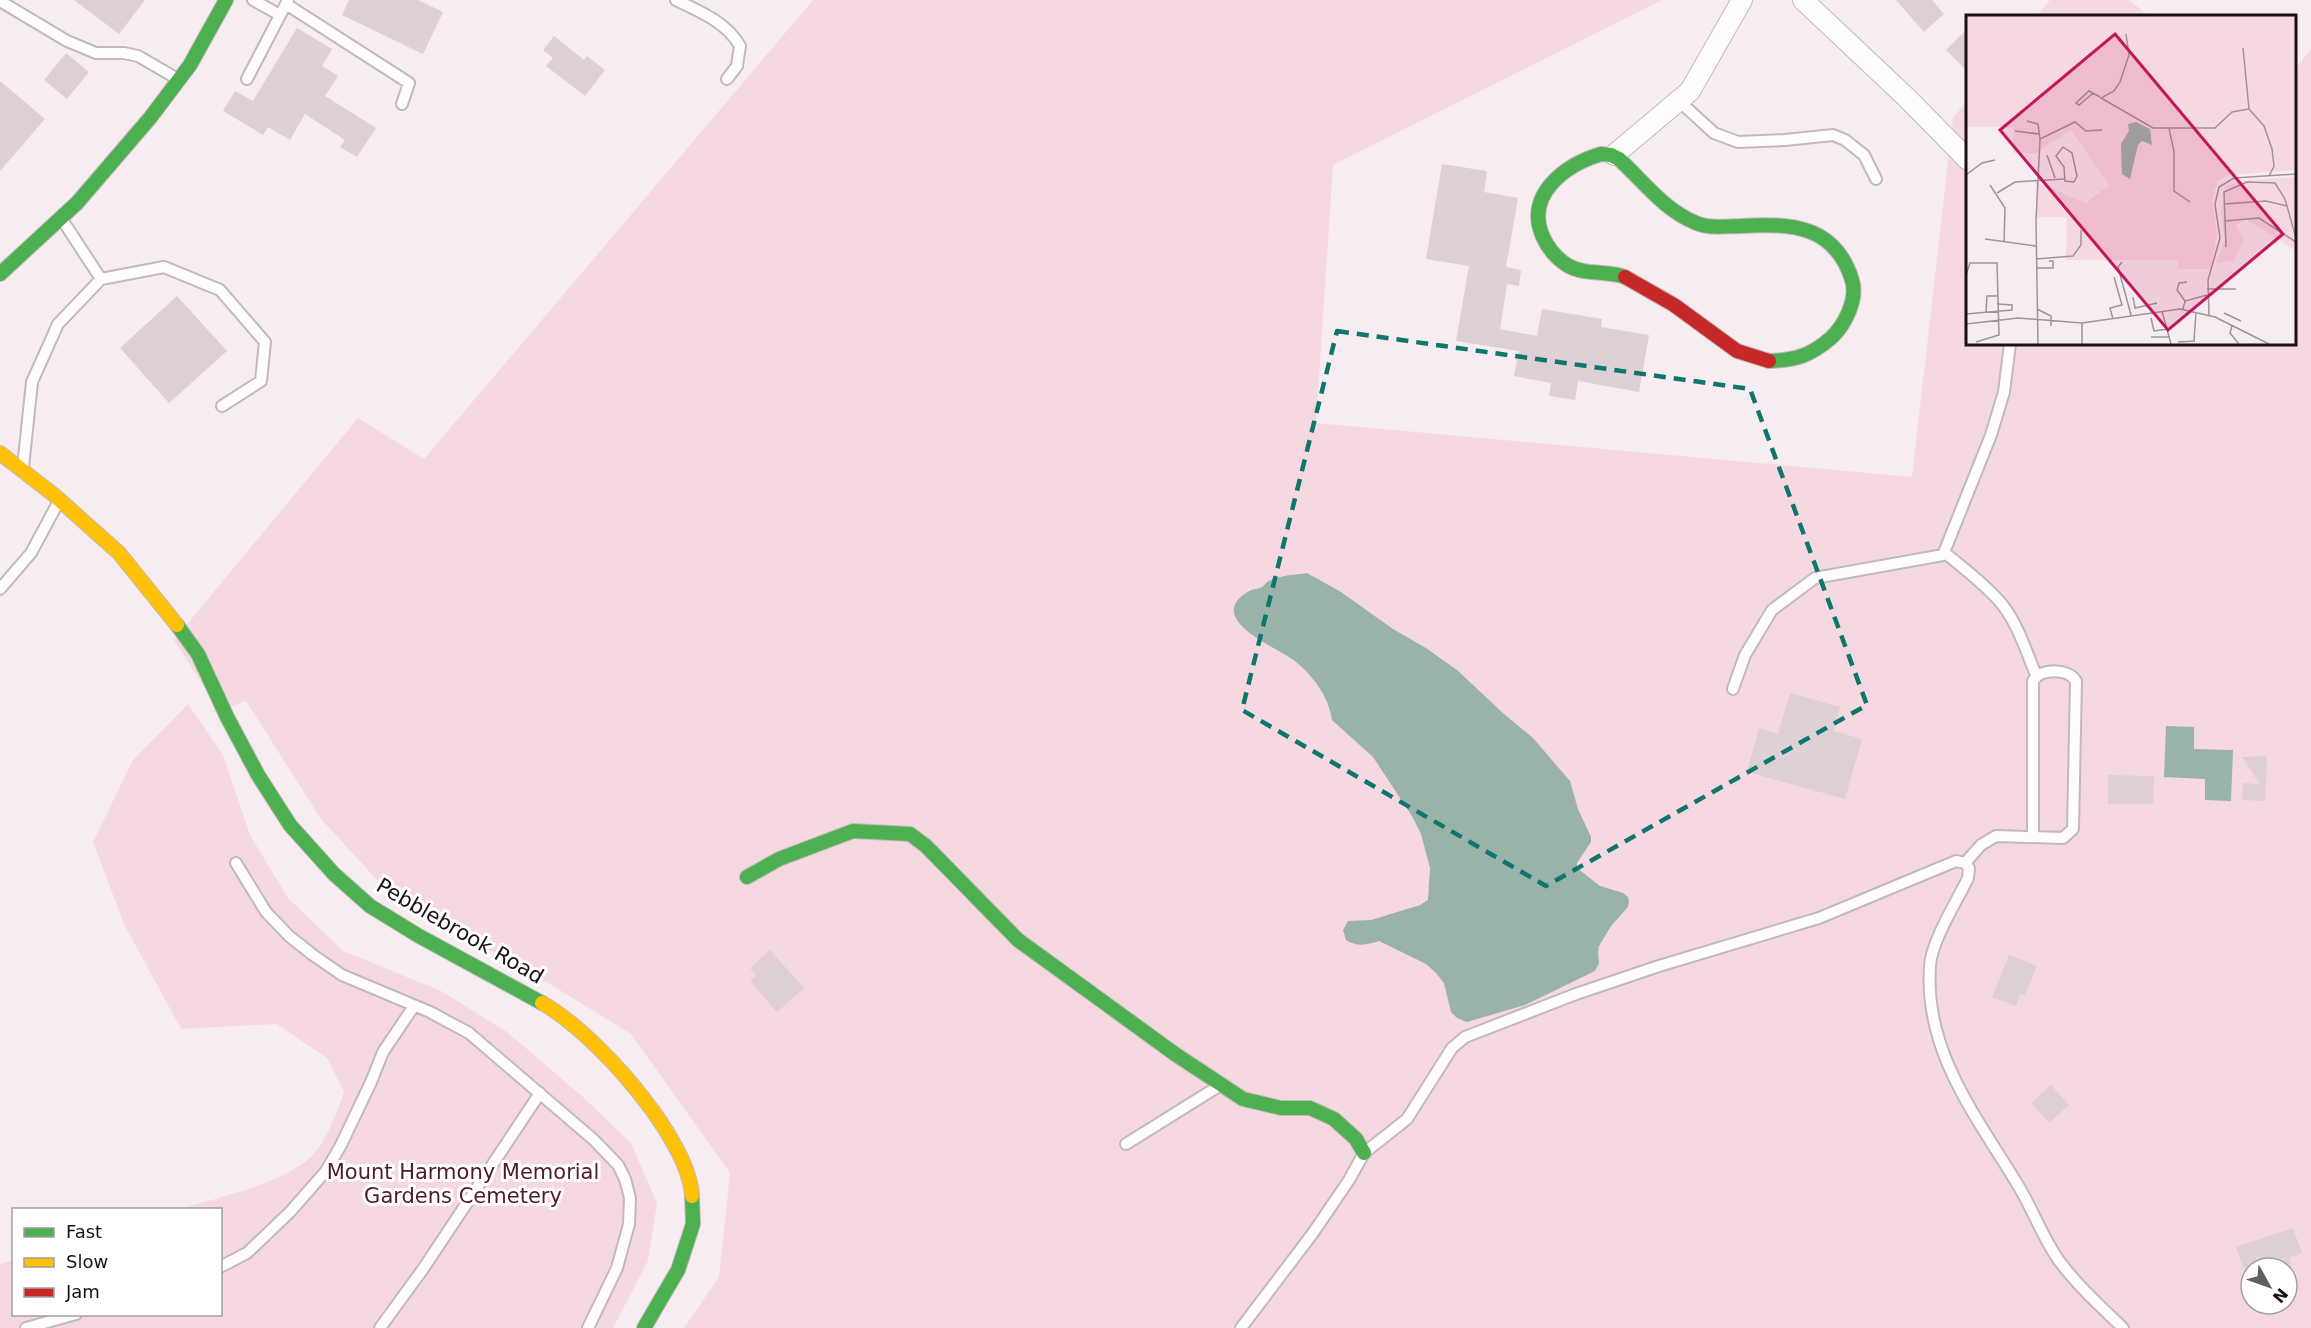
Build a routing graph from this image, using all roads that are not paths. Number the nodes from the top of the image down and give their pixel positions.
1 (226, 0) edge
2 (253, 0) edge
3 (676, 0) edge
4 (1742, 0) edge
5 (1803, 0) edge
6 (287, 2) edge
7 (8, 3) edge
8 (280, 15) junction
9 (248, 79) dead end
10 (727, 79) dead end
11 (179, 80) junction
12 (1678, 101) junction
13 (402, 104) dead end
14 (1614, 155) junction
15 (1966, 158) edge
16 (1876, 179) dead end
17 (61, 219) junction
18 (0, 274) edge
19 (101, 279) junction
20 (2010, 345) edge
21 (222, 406) dead end
22 (0, 453) edge
23 (22, 470) junction
24 (60, 500) junction
25 (1944, 552) junction
26 (0, 589) edge
27 (2036, 675) junction
28 (1733, 689) dead end
29 (2033, 837) junction
30 (236, 863) dead end
31 (1965, 863) junction
32 (747, 877) dead end
33 (414, 1006) junction
34 (1222, 1084) junction
35 (540, 1093) junction
36 (1126, 1144) dead end
37 (1364, 1153) junction
38 (222, 1266) edge
39 (69, 1316) edge
40 (26, 1328) edge
41 (380, 1328) edge
42 (588, 1328) edge
43 (644, 1328) edge
44 (1241, 1328) edge
45 (2123, 1328) edge

1 - 11 street
2 - 8 lane
3 - 10 lane
4 - 12 street
5 - 15 street
6 - 8 lane
6 - 13 lane
7 - 11 lane
8 - 9 lane
11 - 17 street
12 - 14 street
12 - 16 lane
14 - 14 street
17 - 18 street
17 - 19 lane
19 - 21 lane
19 - 23 lane
20 - 25 lane
22 - 23 street, Pebblebrook Road
23 - 24 street, Pebblebrook Road
24 - 26 lane
24 - 43 street, Pebblebrook Road
25 - 27 lane
25 - 28 lane
27 - 29 lane
27 - 29 lane
29 - 31 lane
30 - 33 lane
31 - 37 lane
31 - 45 lane
32 - 34 street
33 - 35 lane
33 - 38 lane
34 - 36 lane
34 - 37 street
35 - 41 lane
35 - 42 lane
37 - 44 lane
39 - 40 lane

